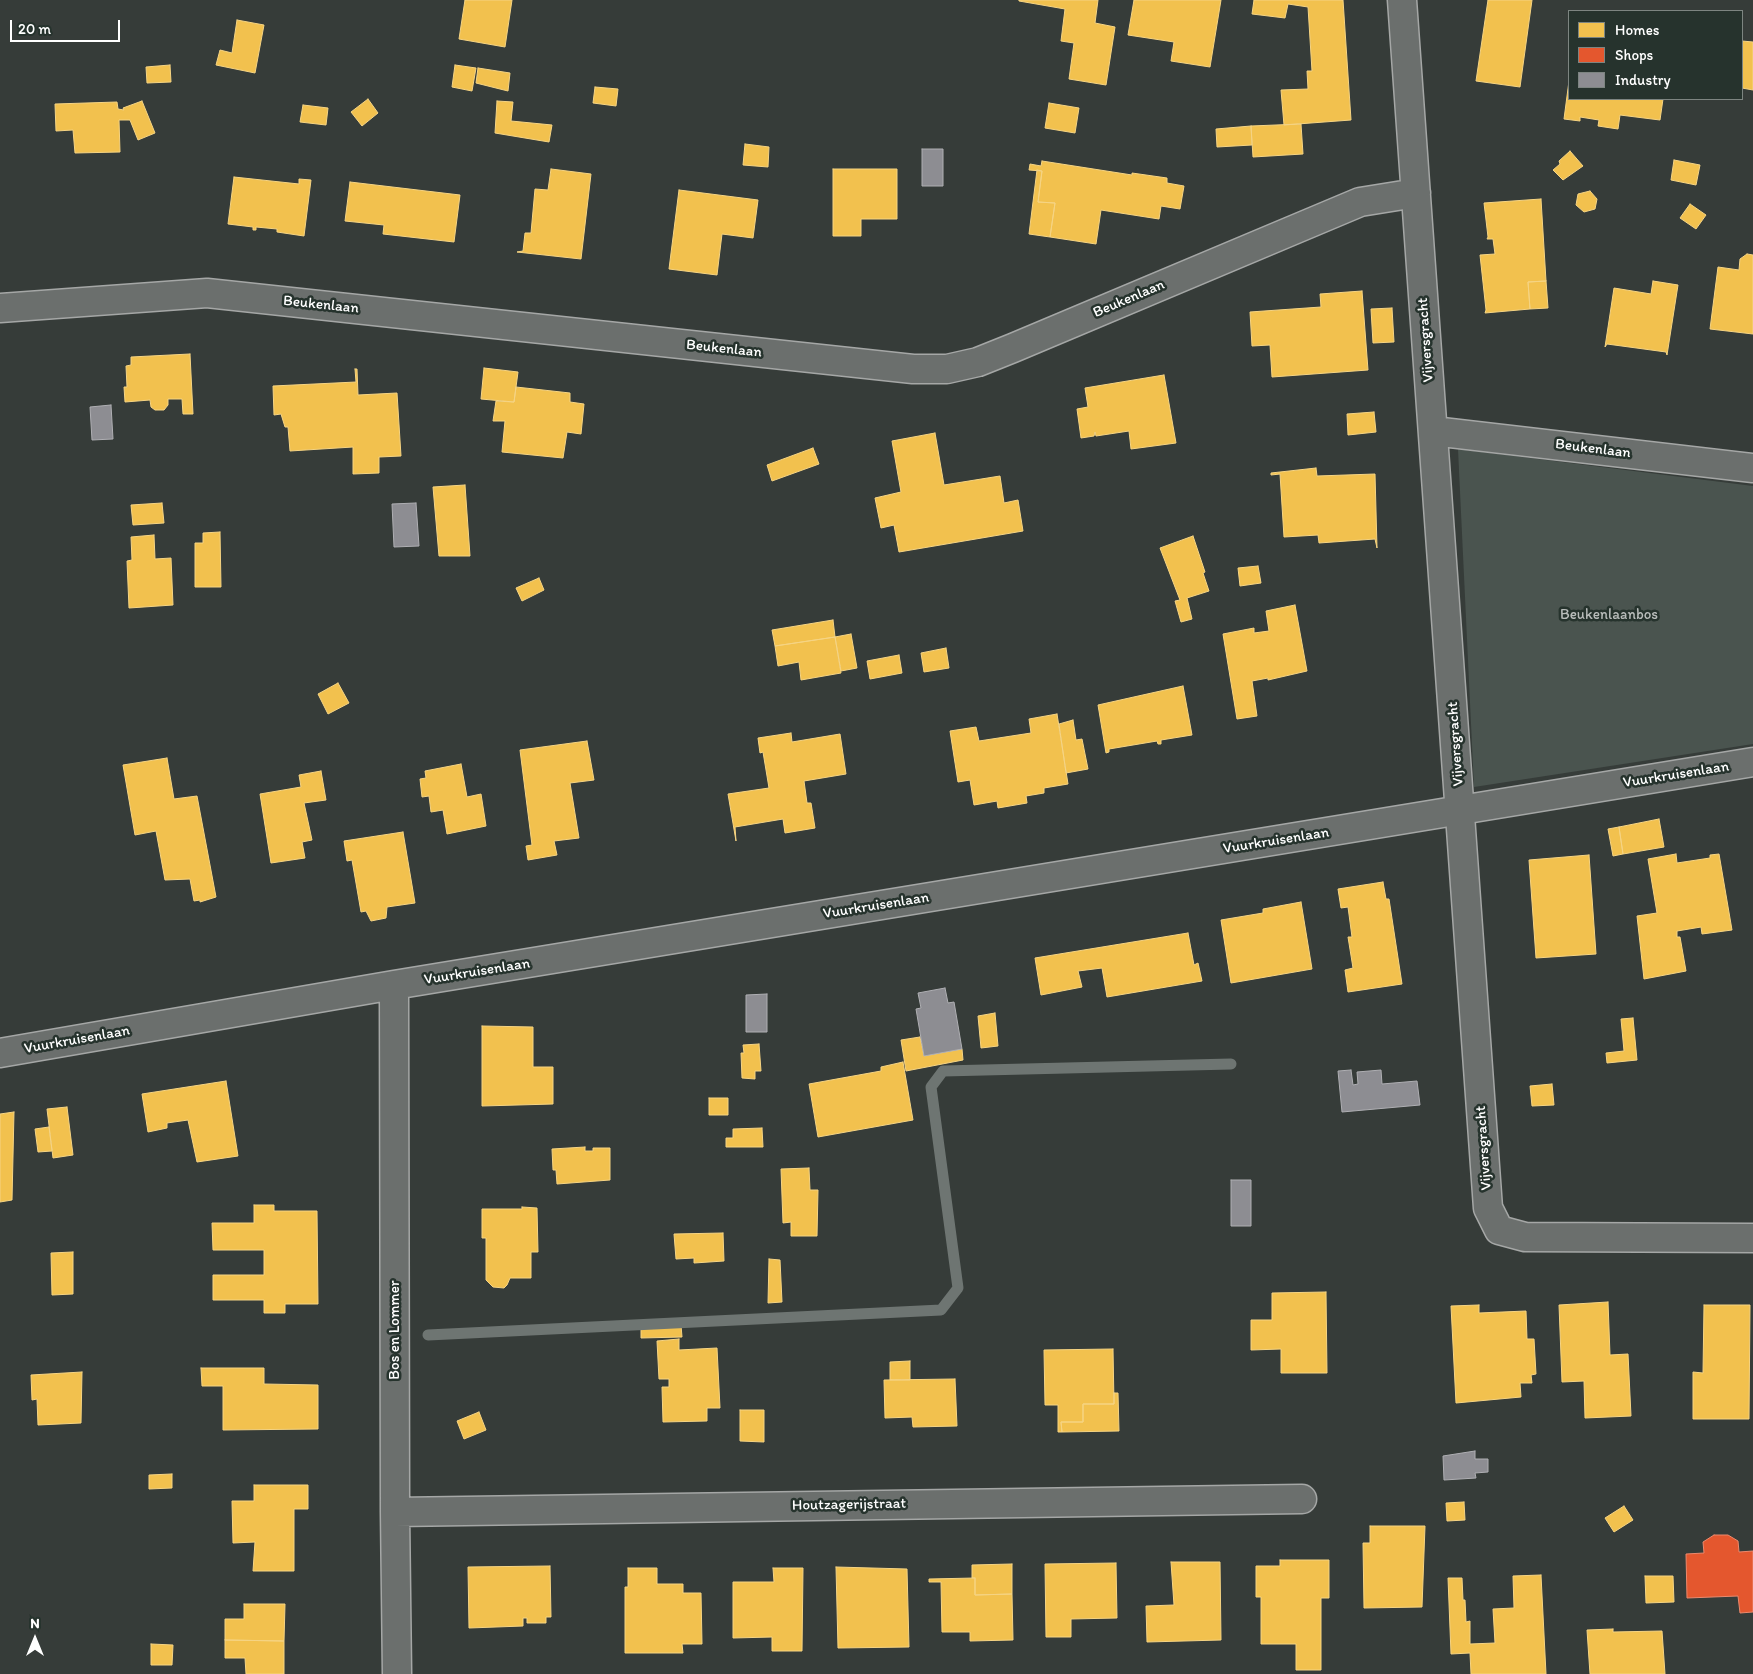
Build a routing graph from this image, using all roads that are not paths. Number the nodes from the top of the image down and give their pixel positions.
1 (1402, 0) edge
2 (1416, 193) junction
3 (0, 308) edge
4 (1433, 431) junction
5 (1753, 468) edge
6 (1753, 762) edge
7 (1460, 810) junction
8 (394, 985) junction
9 (0, 1053) edge
10 (1753, 1238) edge
11 (1302, 1499) dead end
12 (395, 1512) junction
13 (397, 1674) edge

1 - 2 street, Vijversgracht
2 - 3 street, Beukenlaan
2 - 4 street, Vijversgracht
4 - 5 street, Beukenlaan
4 - 7 street, Vijversgracht
6 - 7 street, Vuurkruisenlaan
7 - 8 street, Vuurkruisenlaan
7 - 10 street, Vijversgracht
8 - 9 street, Vuurkruisenlaan
8 - 12 street, Bos en Lommer
11 - 12 street, Houtzagerijstraat
12 - 13 street, Bos en Lommer

